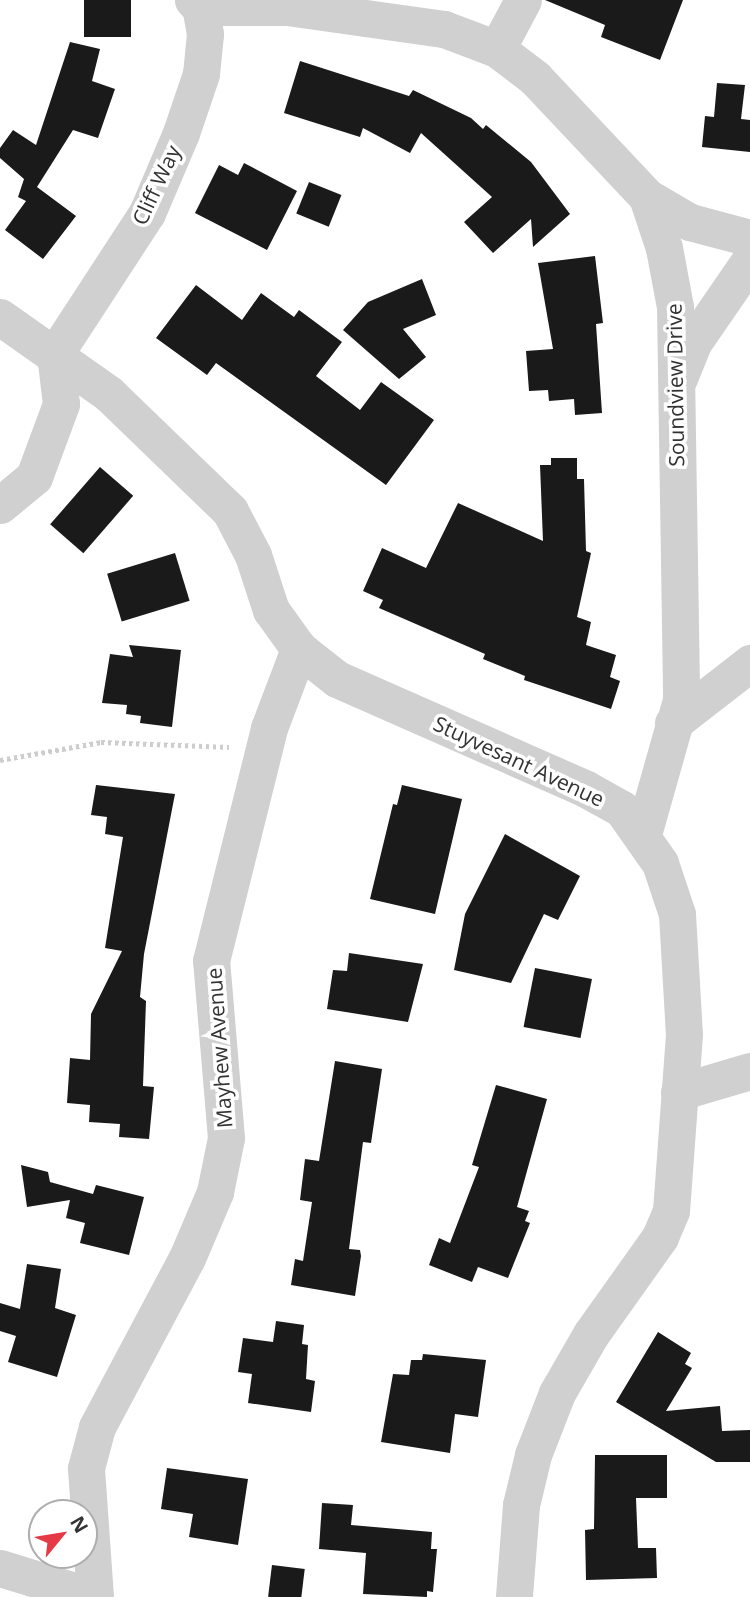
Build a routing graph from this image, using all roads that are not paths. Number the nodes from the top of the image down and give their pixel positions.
1 (523, 0) edge
2 (197, 4) edge
3 (497, 49) junction
4 (648, 197) junction
5 (750, 238) edge
6 (750, 260) edge
7 (0, 317) edge
8 (55, 354) junction
9 (675, 397) junction
10 (0, 505) edge
11 (299, 649) junction
12 (750, 663) edge
13 (673, 723) junction
14 (643, 834) junction
15 (750, 1071) edge
16 (679, 1092) junction
17 (0, 1568) edge
18 (95, 1597) edge
19 (514, 1597) edge

1 - 3 street
2 - 3 street, Soundview Drive
2 - 8 street, Cliff Way
3 - 4 street, Soundview Drive
4 - 5 street
4 - 9 street, Soundview Drive
6 - 9 street
7 - 8 street, Stuyvesant Avenue
8 - 10 street
8 - 11 street, Stuyvesant Avenue
9 - 13 street, Soundview Drive
11 - 14 street, Stuyvesant Avenue
11 - 18 street, Mayhew Avenue
12 - 13 street
13 - 14 street, Soundview Drive
14 - 16 street, Stuyvesant Avenue
15 - 16 street
16 - 19 street, Stuyvesant Avenue
17 - 18 street

